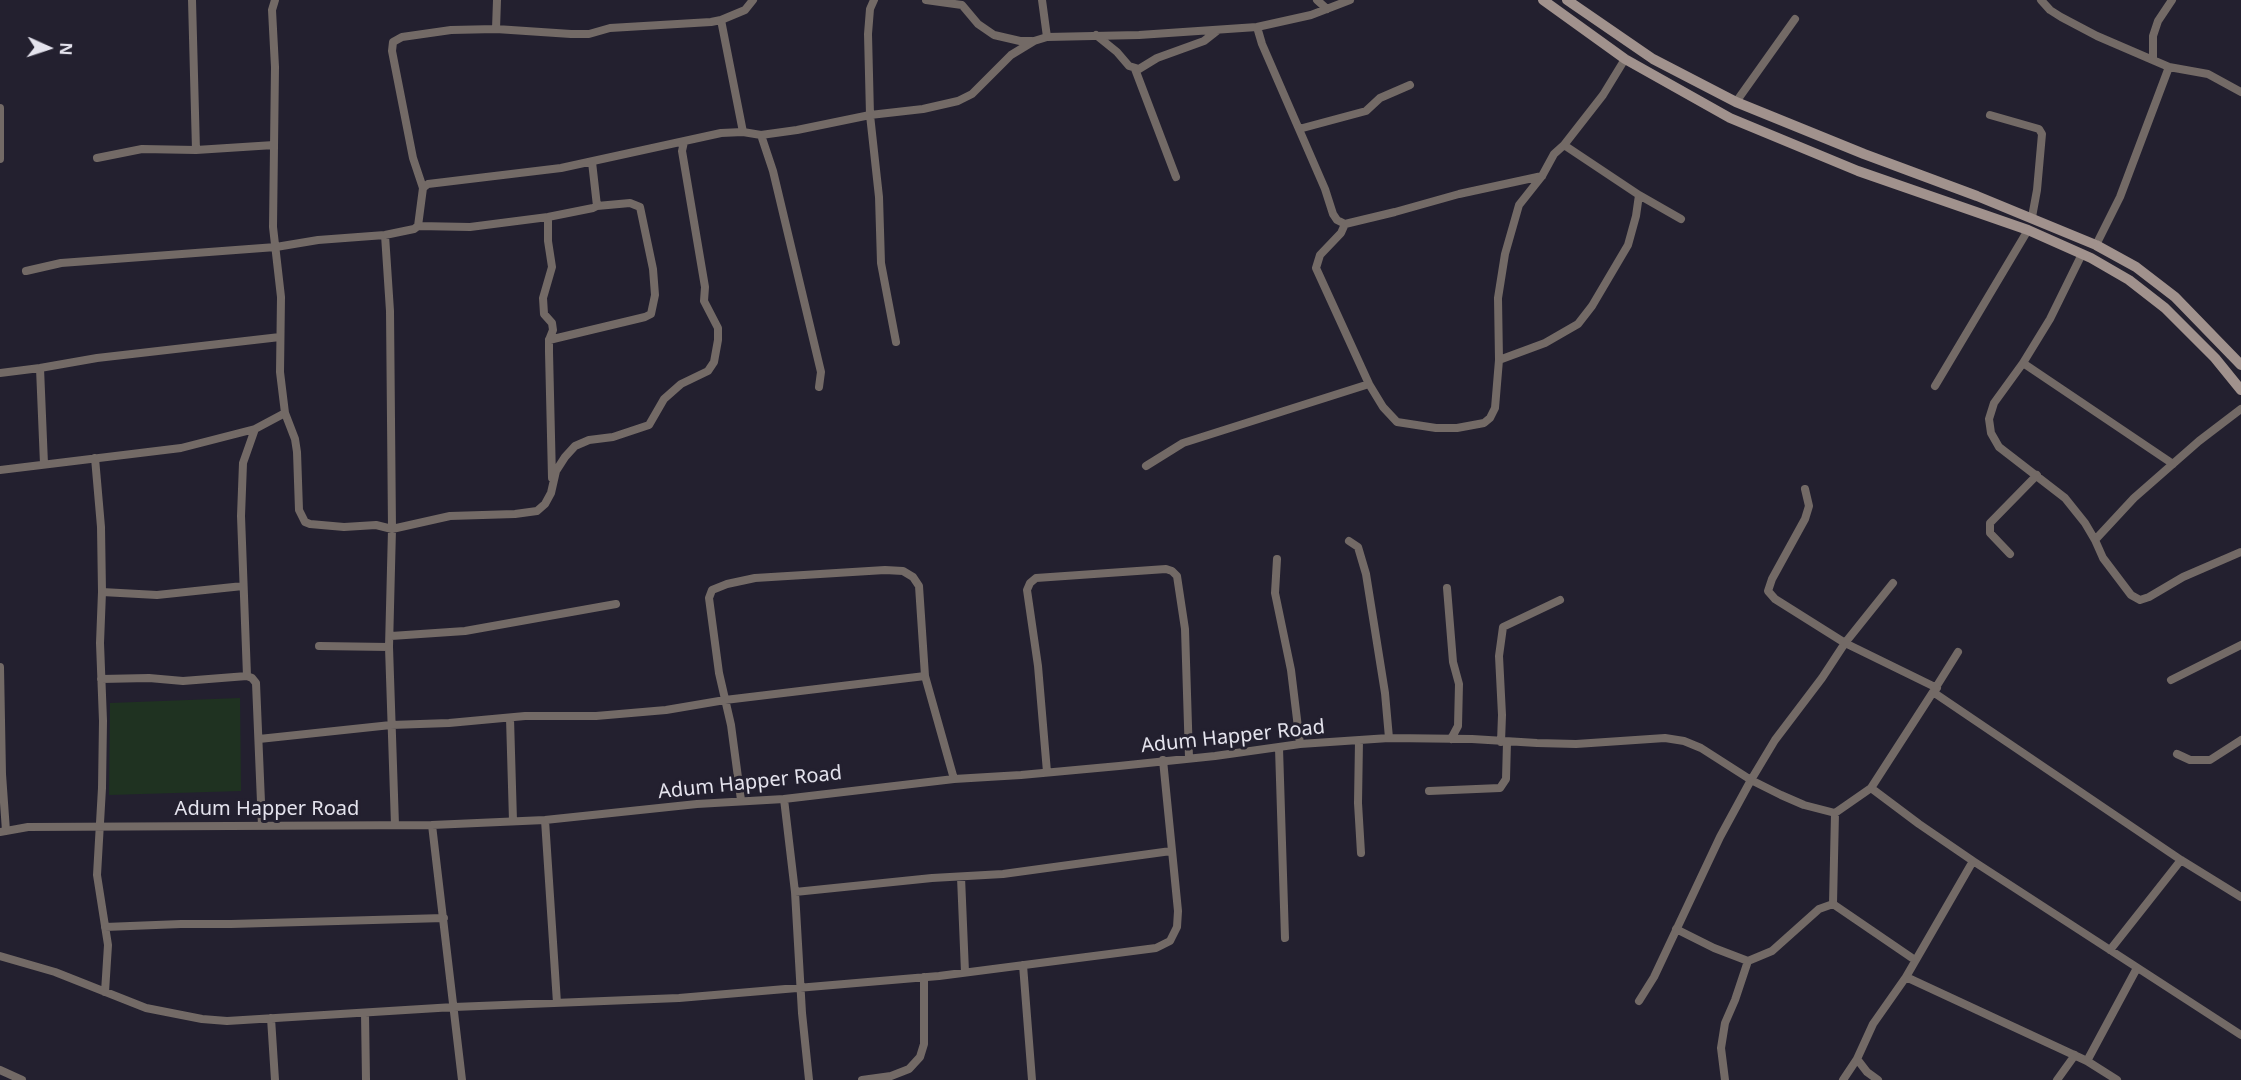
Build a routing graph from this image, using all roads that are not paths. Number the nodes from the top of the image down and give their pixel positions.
1 (192, 0) edge
2 (275, 0) edge
3 (497, 0) edge
4 (753, 0) edge
5 (874, 0) edge
6 (926, 0) edge
7 (1042, 0) edge
8 (1317, 0) edge
9 (1350, 0) edge
10 (1543, 0) edge
11 (1568, 0) edge
12 (2041, 0) edge
13 (2172, 0) edge
14 (961, 3) edge
15 (1326, 9) junction
16 (1557, 12) junction
17 (1795, 18) dead end
18 (721, 20) junction
19 (1257, 27) junction
20 (496, 29) junction
21 (1218, 30) junction
22 (1096, 35) junction
23 (1047, 37) junction
24 (1034, 41) junction
25 (1625, 59) junction
26 (2153, 60) junction
27 (2169, 67) junction
28 (1135, 69) junction
29 (1410, 85) dead end
30 (2241, 92) edge
31 (1736, 102) junction
32 (0, 108) edge
33 (870, 115) junction
34 (1990, 115) dead end
35 (1299, 129) junction
36 (743, 132) junction
37 (761, 135) junction
38 (684, 142) junction
39 (274, 145) junction
40 (1564, 146) junction
41 (196, 150) junction
42 (1864, 154) junction
43 (97, 158) dead end
44 (0, 159) edge
45 (592, 162) junction
46 (1858, 171) junction
47 (1542, 176) junction
48 (1176, 177) dead end
49 (423, 188) junction
50 (1639, 195) junction
51 (597, 206) junction
52 (548, 217) junction
53 (2032, 218) junction
54 (1681, 219) dead end
55 (1345, 224) junction
56 (418, 226) junction
57 (2028, 230) junction
58 (385, 235) junction
59 (2096, 245) junction
60 (276, 247) junction
61 (2082, 254) junction
62 (26, 271) dead end
63 (280, 337) junction
64 (549, 340) junction
65 (896, 342) dead end
66 (1499, 360) junction
67 (2023, 363) junction
68 (2241, 365) edge
69 (40, 368) junction
70 (0, 373) edge
71 (1369, 384) junction
72 (1935, 386) dead end
73 (819, 387) dead end
74 (2241, 390) edge
75 (2241, 409) edge
76 (285, 413) junction
77 (255, 429) junction
78 (95, 458) junction
79 (44, 464) junction
80 (2173, 464) junction
81 (1146, 466) dead end
82 (0, 470) edge
83 (2037, 475) junction
84 (552, 481) junction
85 (1805, 489) dead end
86 (392, 528) junction
87 (2095, 540) junction
88 (1349, 541) dead end
89 (2241, 552) edge
90 (2010, 554) dead end
91 (1277, 559) dead end
92 (1893, 583) dead end
93 (243, 586) junction
94 (1447, 588) dead end
95 (102, 592) junction
96 (1560, 600) dead end
97 (616, 604) dead end
98 (390, 636) junction
99 (1845, 643) junction
100 (319, 645) dead end
101 (2241, 645) edge
102 (390, 647) junction
103 (1958, 652) dead end
104 (0, 667) edge
105 (247, 676) junction
106 (925, 676) junction
107 (101, 679) junction
108 (2171, 680) dead end
109 (1935, 690) junction
110 (725, 700) junction
111 (510, 718) junction
112 (391, 725) junction
113 (0, 730) edge
114 (1389, 738) junction
115 (259, 739) junction
116 (1451, 739) junction
117 (2241, 740) edge
118 (1359, 741) junction
119 (1504, 742) junction
120 (1300, 744) junction
121 (1279, 748) junction
122 (2177, 754) dead end
123 (1189, 758) junction
124 (1163, 760) junction
125 (1047, 772) junction
126 (954, 778) junction
127 (1751, 780) junction
128 (1871, 788) junction
129 (1429, 791) dead end
130 (784, 799) junction
131 (741, 800) junction
132 (1835, 813) junction
133 (545, 820) junction
134 (513, 821) junction
135 (395, 825) junction
136 (432, 825) junction
137 (100, 826) junction
138 (262, 826) junction
139 (3, 831) edge
140 (1171, 850) junction
141 (1360, 853) dead end
142 (2181, 860) junction
143 (1973, 861) junction
144 (961, 877) junction
145 (795, 892) junction
146 (2241, 897) edge
147 (1833, 904) junction
148 (444, 918) junction
149 (105, 927) junction
150 (1676, 928) junction
151 (1285, 938) dead end
152 (2110, 950) junction
153 (0, 956) edge
154 (1915, 960) junction
155 (1748, 961) junction
156 (1023, 965) junction
157 (2137, 968) junction
158 (965, 972) junction
159 (924, 977) junction
160 (1906, 977) junction
161 (801, 988) junction
162 (105, 992) junction
163 (1639, 1001) dead end
164 (557, 1003) junction
165 (453, 1007) junction
166 (365, 1013) junction
167 (271, 1018) junction
168 (2241, 1035) edge
169 (2075, 1055) junction
170 (1857, 1059) junction
171 (2087, 1061) junction
172 (0, 1070) edge
173 (22, 1080) edge
174 (275, 1080) edge
175 (366, 1080) edge
176 (462, 1080) edge
177 (809, 1080) edge
178 (862, 1080) edge
179 (1032, 1080) edge
180 (1725, 1080) edge
181 (1843, 1080) edge
182 (1878, 1080) edge
183 (2057, 1080) edge
184 (2117, 1080) edge

1 - 41 street
2 - 39 street
3 - 20 street
4 - 18 street
5 - 33 street
6 - 14 street
7 - 23 street
8 - 15 street
9 - 15 street
10 - 16 street
11 - 16 street
11 - 31 street
12 - 26 street
13 - 26 street
14 - 24 street
15 - 19 street
16 - 25 street
17 - 31 street
18 - 20 street
18 - 36 street
19 - 21 street
19 - 35 street
20 - 49 street
21 - 22 street
21 - 28 street
22 - 23 street
22 - 28 street
23 - 24 street
24 - 33 street
25 - 40 street
25 - 46 street
26 - 27 street
27 - 30 street
27 - 59 street
28 - 48 street
29 - 35 street
31 - 42 street
32 - 44 street
33 - 37 street
33 - 65 street
34 - 53 street
35 - 55 street
36 - 37 street
36 - 38 street
37 - 73 street
38 - 45 street
38 - 84 street
39 - 41 street
39 - 60 street
40 - 47 street
40 - 50 street
41 - 43 street
42 - 46 street
42 - 53 street
45 - 49 street
45 - 51 street
46 - 57 street
47 - 55 street
47 - 66 street
49 - 56 street
50 - 54 street
50 - 66 street
51 - 52 street
51 - 64 street
52 - 56 street
52 - 64 street
53 - 59 street
55 - 71 street
56 - 58 street
57 - 61 street
57 - 72 street
58 - 60 street
58 - 86 street
59 - 68 street
60 - 62 street
60 - 63 street
61 - 67 street
61 - 74 street
63 - 69 street
63 - 76 street
64 - 84 street
66 - 71 street
67 - 80 street
67 - 83 street
69 - 70 street
69 - 79 street
71 - 81 street
75 - 80 street
76 - 77 street
76 - 86 street
77 - 78 street
77 - 93 street
78 - 79 street
78 - 95 street
79 - 82 street
80 - 87 street
83 - 87 street
83 - 90 street
84 - 86 street
85 - 99 street
86 - 98 street
87 - 89 street
88 - 114 street
91 - 120 street
92 - 99 street
93 - 95 street
93 - 105 street
94 - 116 street
95 - 107 street
96 - 119 street
97 - 98 street
98 - 102 street
99 - 109 street
99 - 127 street
100 - 102 street
101 - 108 street
102 - 112 street
103 - 109 street
104 - 113 street
105 - 107 street
105 - 115 street
106 - 110 street
106 - 110 street
106 - 126 street
107 - 137 street
109 - 128 street
109 - 142 street
110 - 111 street
110 - 131 street
111 - 112 street
111 - 134 street
112 - 115 street
112 - 135 street
113 - 139 street
114 - 116 street, Adum Happer Road
114 - 118 street, Adum Happer Road
115 - 138 street
116 - 119 street, Adum Happer Road
117 - 122 street
118 - 120 street, Adum Happer Road
118 - 141 street
119 - 127 street, Adum Happer Road
119 - 129 street
120 - 121 street, Adum Happer Road
121 - 123 street, Adum Happer Road
121 - 151 street
123 - 124 street, Adum Happer Road
123 - 125 street
124 - 125 street, Adum Happer Road
124 - 140 street
125 - 126 street, Adum Happer Road
126 - 130 street, Adum Happer Road
127 - 132 street, Adum Happer Road
127 - 150 street
128 - 132 street
128 - 143 street
130 - 131 street, Adum Happer Road
130 - 145 street
131 - 133 street, Adum Happer Road
132 - 147 street
133 - 134 street, Adum Happer Road
133 - 164 street
134 - 136 street, Adum Happer Road
135 - 136 street, Adum Happer Road
135 - 138 street, Adum Happer Road
136 - 148 street
137 - 138 street, Adum Happer Road
137 - 139 street, Adum Happer Road
137 - 149 street
140 - 144 street
140 - 156 street
142 - 146 street
142 - 152 street
143 - 152 street
143 - 154 street
144 - 145 street
144 - 158 street
145 - 161 street
147 - 154 street
147 - 155 street
148 - 149 street
148 - 165 street
149 - 162 street
150 - 155 street
150 - 163 street
152 - 157 street
153 - 162 street
154 - 160 street
155 - 180 street
156 - 158 street
156 - 179 street
157 - 168 street
157 - 171 street
158 - 159 street
159 - 161 street
159 - 178 street
160 - 169 street
160 - 170 street
161 - 164 street
161 - 177 street
162 - 167 street
164 - 165 street
165 - 166 street
165 - 176 street
166 - 167 street
166 - 175 street
167 - 174 street
169 - 171 street
169 - 183 street
170 - 181 street
170 - 182 street
171 - 184 street
172 - 173 street

